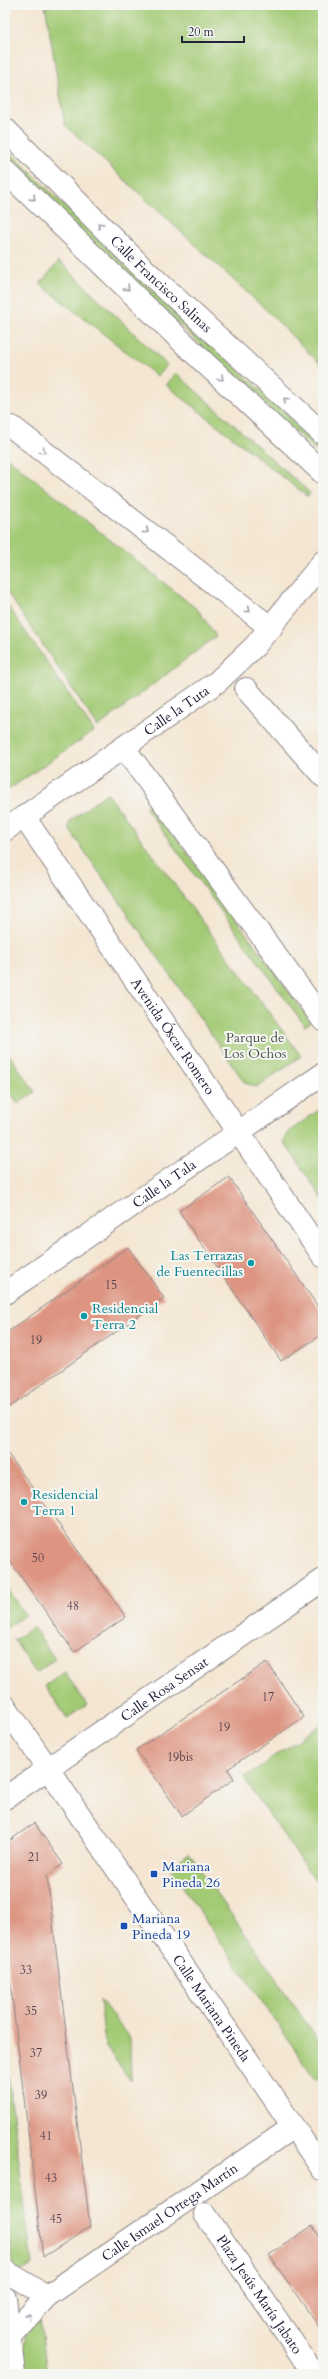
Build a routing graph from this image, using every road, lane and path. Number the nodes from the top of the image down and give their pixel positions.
1 (5, 129) edge
2 (5, 171) edge
3 (12, 427) dead end
4 (323, 434) edge
5 (323, 473) edge
6 (323, 562) edge
7 (271, 628) junction
8 (246, 689) dead end
9 (124, 748) junction
10 (323, 776) edge
11 (24, 817) junction
12 (5, 830) edge
13 (323, 1020) edge
14 (323, 1074) edge
15 (239, 1132) junction
16 (323, 1256) edge
17 (5, 1293) edge
18 (323, 1580) edge
19 (5, 1706) edge
20 (46, 1769) junction
21 (5, 1798) edge
22 (293, 2127) junction
23 (323, 2170) edge
24 (205, 2214) dead end
25 (5, 2271) edge
26 (47, 2296) junction
27 (5, 2298) edge
28 (10, 2336) junction
29 (14, 2374) edge
30 (314, 2374) edge

4 -> 1 street, Calle Francisco Salinas
2 -> 5 street, Calle Francisco Salinas
3 -> 7 street
6 - 7 street, Calle la Tuta
7 - 9 street, Calle la Tuta
8 - 10 street
9 - 11 street, Calle la Tuta
9 - 13 street
11 - 12 street, Calle la Tuta
11 - 15 street, Avenida Óscar Romero
14 - 15 street, Calle la Tala
15 - 16 street, Avenida Óscar Romero
15 - 17 street, Calle la Tala
18 - 20 street, Calle Rosa Sensat
19 - 20 street, Calle Mariana Pineda
20 - 21 street, Calle Rosa Sensat
20 - 22 street, Calle Mariana Pineda
22 - 23 street, Calle Mariana Pineda
22 - 26 street, Calle Ismael Ortega Martín
24 - 30 street, Plaza Jesús María Jabato
25 - 26 street
28 -> 26 street, Calle Ismael Ortega Martín
27 - 28 street
28 - 29 street

